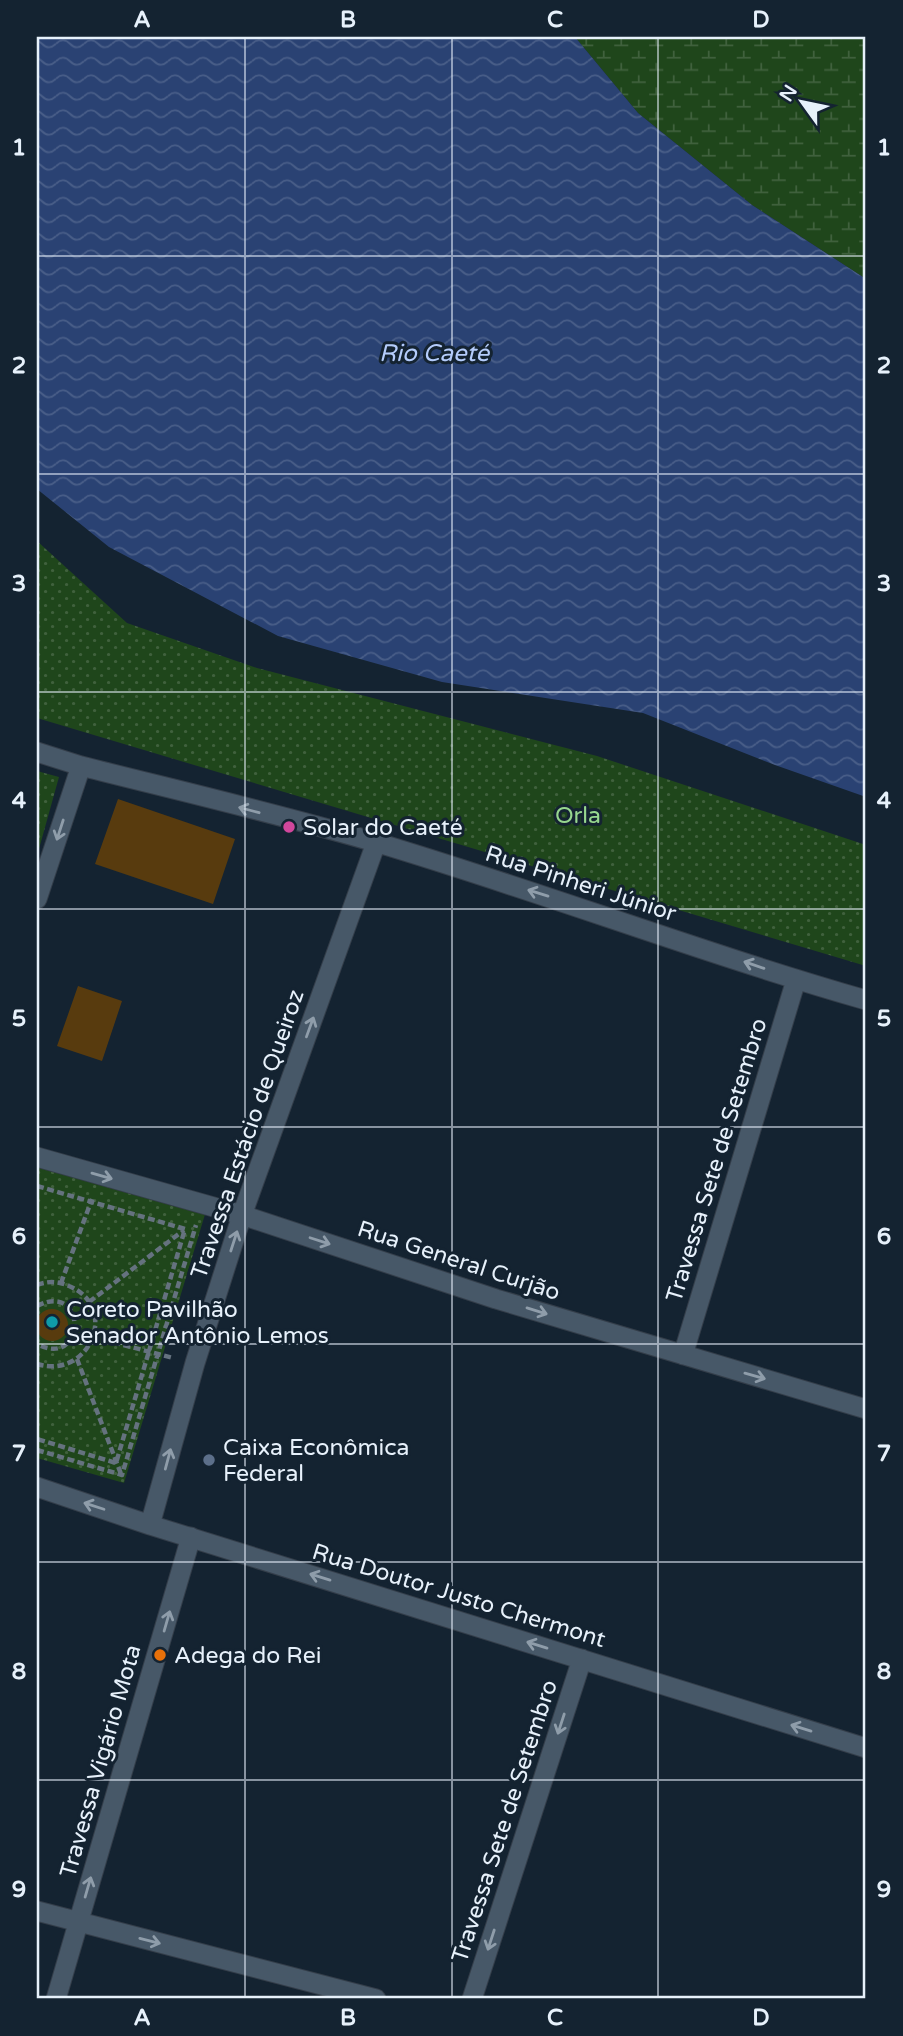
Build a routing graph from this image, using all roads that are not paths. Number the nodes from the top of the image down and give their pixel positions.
1 (37, 752) edge
2 (81, 766) junction
3 (376, 842) junction
4 (37, 899) edge
5 (796, 980) junction
6 (866, 1000) edge
7 (37, 1157) edge
8 (242, 1215) junction
9 (683, 1355) junction
10 (866, 1409) edge
11 (37, 1487) edge
12 (150, 1525) junction
13 (191, 1537) junction
14 (582, 1659) junction
15 (866, 1748) edge
16 (37, 1911) edge
17 (78, 1923) junction
18 (56, 1999) edge
19 (376, 1999) edge
20 (472, 1999) edge

1 - 2 street, Rua Pinheri Júnior
3 -> 2 street, Rua Pinheri Júnior
2 -> 4 street
5 -> 3 street, Rua Pinheri Júnior
8 -> 3 street, Travessa Estácio de Queiroz
5 - 6 street, Rua Pinheri Júnior
5 - 9 street, Travessa Sete de Setembro
7 -> 8 street, Rua General Curjão
8 -> 9 street, Rua General Curjão
12 -> 8 street, Travessa Estácio de Queiroz
9 -> 10 street, Rua General Curjão
12 -> 11 street, Rua Doutor Justo Chermont
12 - 13 street, Rua Doutor Justo Chermont
14 -> 13 street, Rua Doutor Justo Chermont
17 -> 13 street, Travessa Vigário Mota
15 -> 14 street, Rua Doutor Justo Chermont
14 -> 20 street, Travessa Sete de Setembro
16 - 17 street
17 - 18 street, Travessa Vigário Mota
17 -> 19 street

